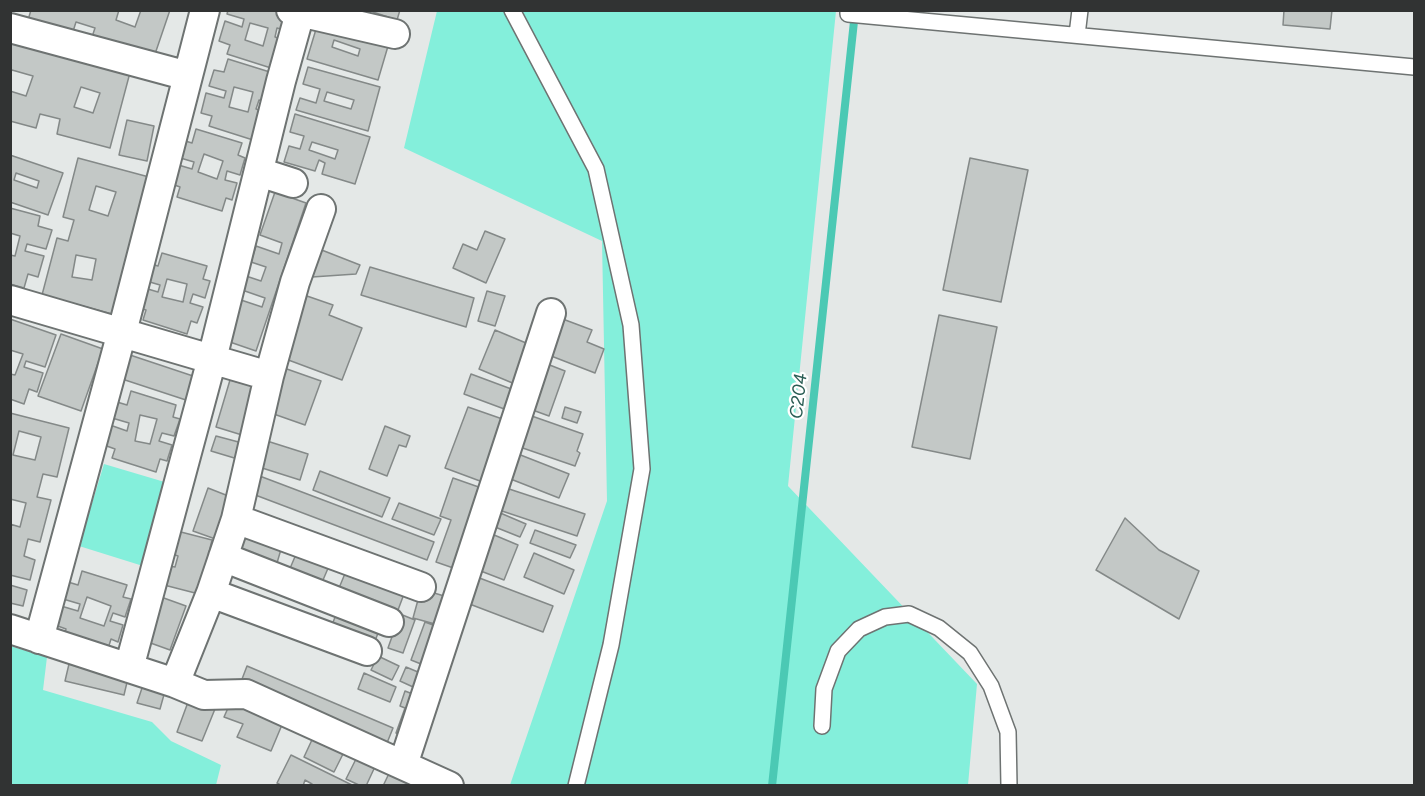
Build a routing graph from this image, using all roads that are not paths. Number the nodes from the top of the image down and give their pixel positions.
1 (205, 10) edge
2 (512, 10) edge
3 (1080, 10) edge
4 (296, 12) edge
5 (848, 12) edge
6 (10, 28) edge
7 (395, 34) dead end
8 (1077, 35) junction
9 (1414, 67) edge
10 (188, 76) junction
11 (259, 172) junction
12 (293, 183) dead end
13 (321, 209) dead end
14 (10, 300) edge
15 (551, 313) dead end
16 (122, 332) junction
17 (212, 359) junction
18 (269, 376) junction
19 (236, 519) junction
20 (223, 557) junction
21 (421, 587) dead end
22 (211, 593) junction
23 (389, 622) dead end
24 (10, 629) edge
25 (39, 639) junction
26 (367, 651) dead end
27 (129, 668) junction
28 (175, 683) junction
29 (822, 726) dead end
30 (403, 765) junction
31 (449, 786) edge
32 (576, 786) edge
33 (1009, 786) edge

1 - 10 street
2 - 32 lane
3 - 8 lane
4 - 7 street
4 - 11 street
5 - 8 lane
6 - 10 street
8 - 9 lane
10 - 16 street
11 - 12 street
11 - 17 street
13 - 18 street
14 - 16 street
15 - 30 street
16 - 17 street
16 - 25 street
17 - 18 street
17 - 27 street
18 - 19 street
19 - 20 street
19 - 21 street
20 - 22 street
20 - 23 street
22 - 26 street
22 - 28 street
24 - 25 street
25 - 27 street
27 - 28 street
28 - 30 street
29 - 33 lane
30 - 31 street

